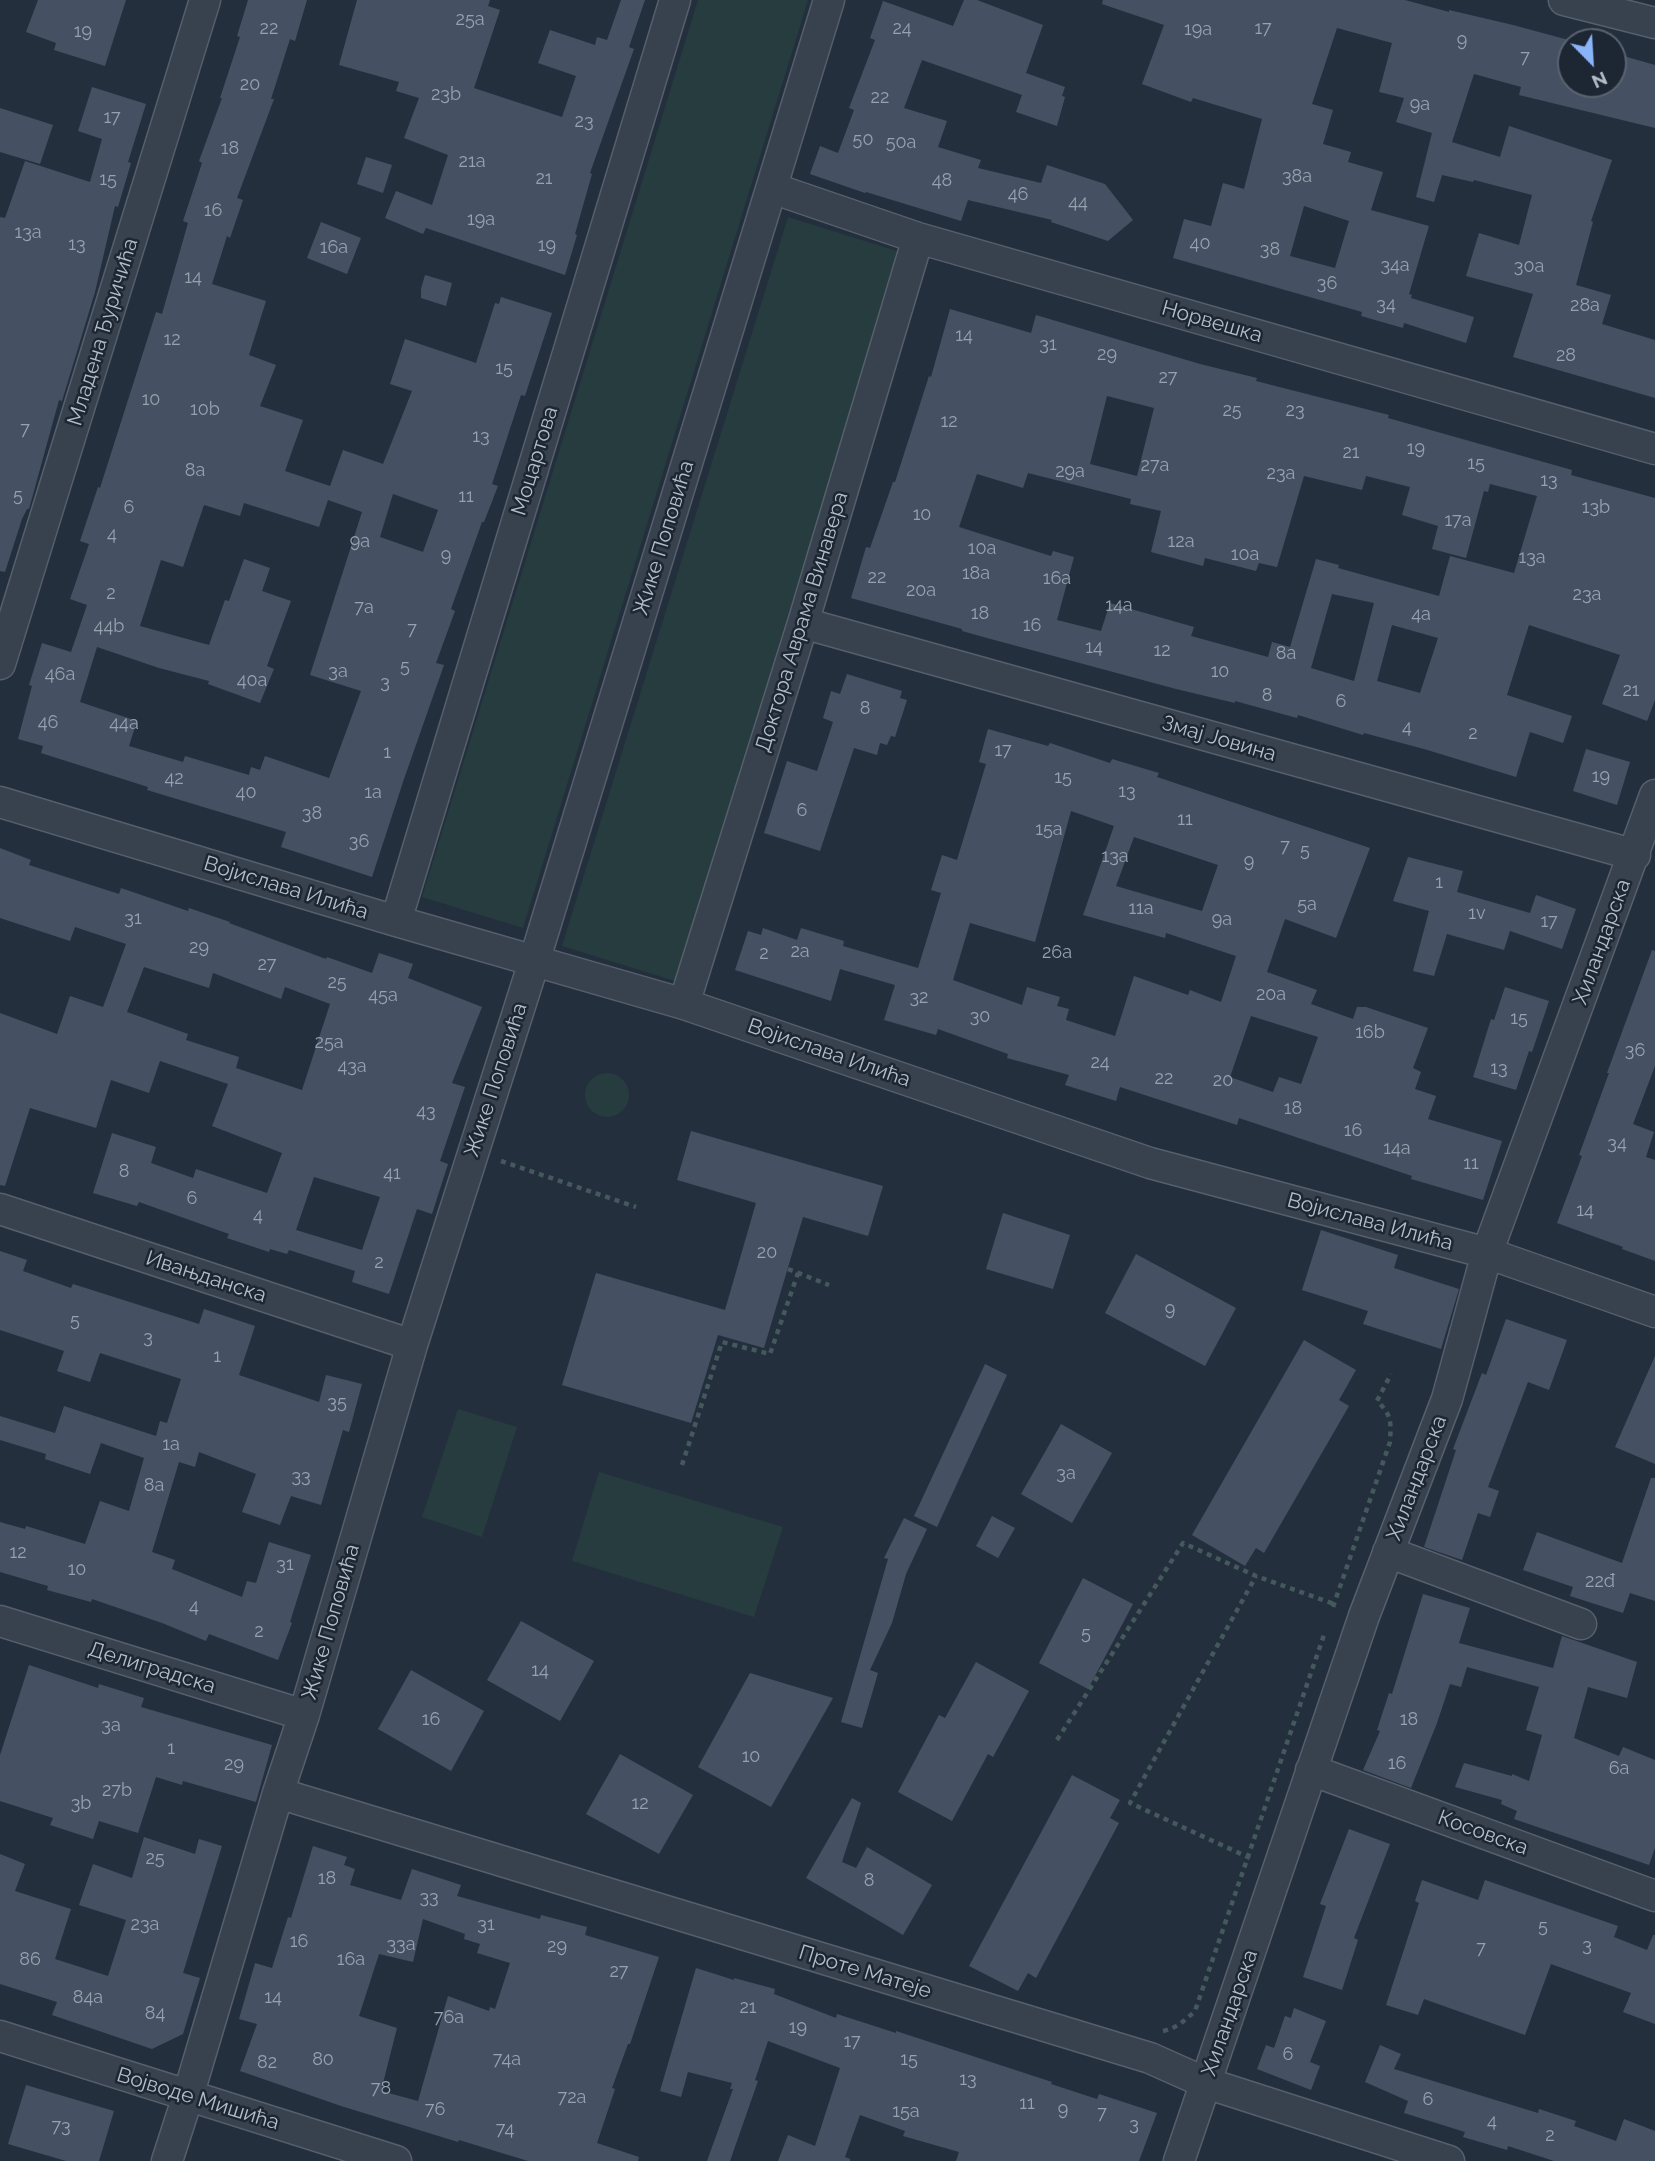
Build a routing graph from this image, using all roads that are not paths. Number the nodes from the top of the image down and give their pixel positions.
1 (205, 0) edge
2 (675, 0) edge
3 (829, 0) edge
4 (1564, 0) edge
5 (1655, 23) edge
6 (772, 188) junction
7 (918, 238) junction
8 (1655, 449) edge
9 (803, 623) junction
10 (0, 664) edge
11 (1655, 795) edge
12 (0, 802) edge
13 (1634, 855) junction
14 (396, 921) junction
15 (534, 962) junction
16 (684, 1004) junction
17 (0, 1209) edge
18 (1487, 1254) junction
19 (1655, 1312) edge
20 (412, 1345) junction
21 (1388, 1552) junction
22 (0, 1621) edge
23 (1581, 1624) dead end
24 (304, 1716) junction
25 (1311, 1770) junction
26 (278, 1793) junction
27 (1655, 1896) edge
28 (0, 2036) edge
29 (1206, 2083) junction
30 (188, 2096) junction
31 (167, 2161) edge
32 (396, 2161) edge
33 (1179, 2161) edge
34 (1448, 2161) edge

1 - 10 street, Младена Ђуричића
2 - 14 street, Моцартова
3 - 6 street, Жике Поповића
4 - 5 street
6 - 7 street, Норвешка
6 - 15 street, Жике Поповића
7 - 8 street, Норвешка
7 - 9 street, Доктора Аврама Винавера
9 - 13 street, Змај Јовина
9 - 16 street, Доктора Аврама Винавера
11 - 13 street, Хиландарска
12 - 14 street, Војислава Илића
13 - 18 street, Хиландарска
14 - 15 street, Војислава Илића
15 - 16 street, Војислава Илића
15 - 20 street, Жике Поповића
16 - 18 street, Војислава Илића
17 - 20 street, Ивањданска
18 - 19 street, Војислава Илића
18 - 21 street, Хиландарска
20 - 24 street, Жике Поповића
21 - 23 street
21 - 25 street, Хиландарска
22 - 24 street, Делиградска
24 - 26 street, Жике Поповића
25 - 27 street, Косовска
25 - 29 street, Хиландарска
26 - 29 street, Проте Матеје
26 - 30 street, Жике Поповића
28 - 30 street, Војводе Мишића
29 - 33 street, Хиландарска
29 - 34 street, Проте Матеје
30 - 31 street, Жике Поповића
30 - 32 street, Војводе Мишића

